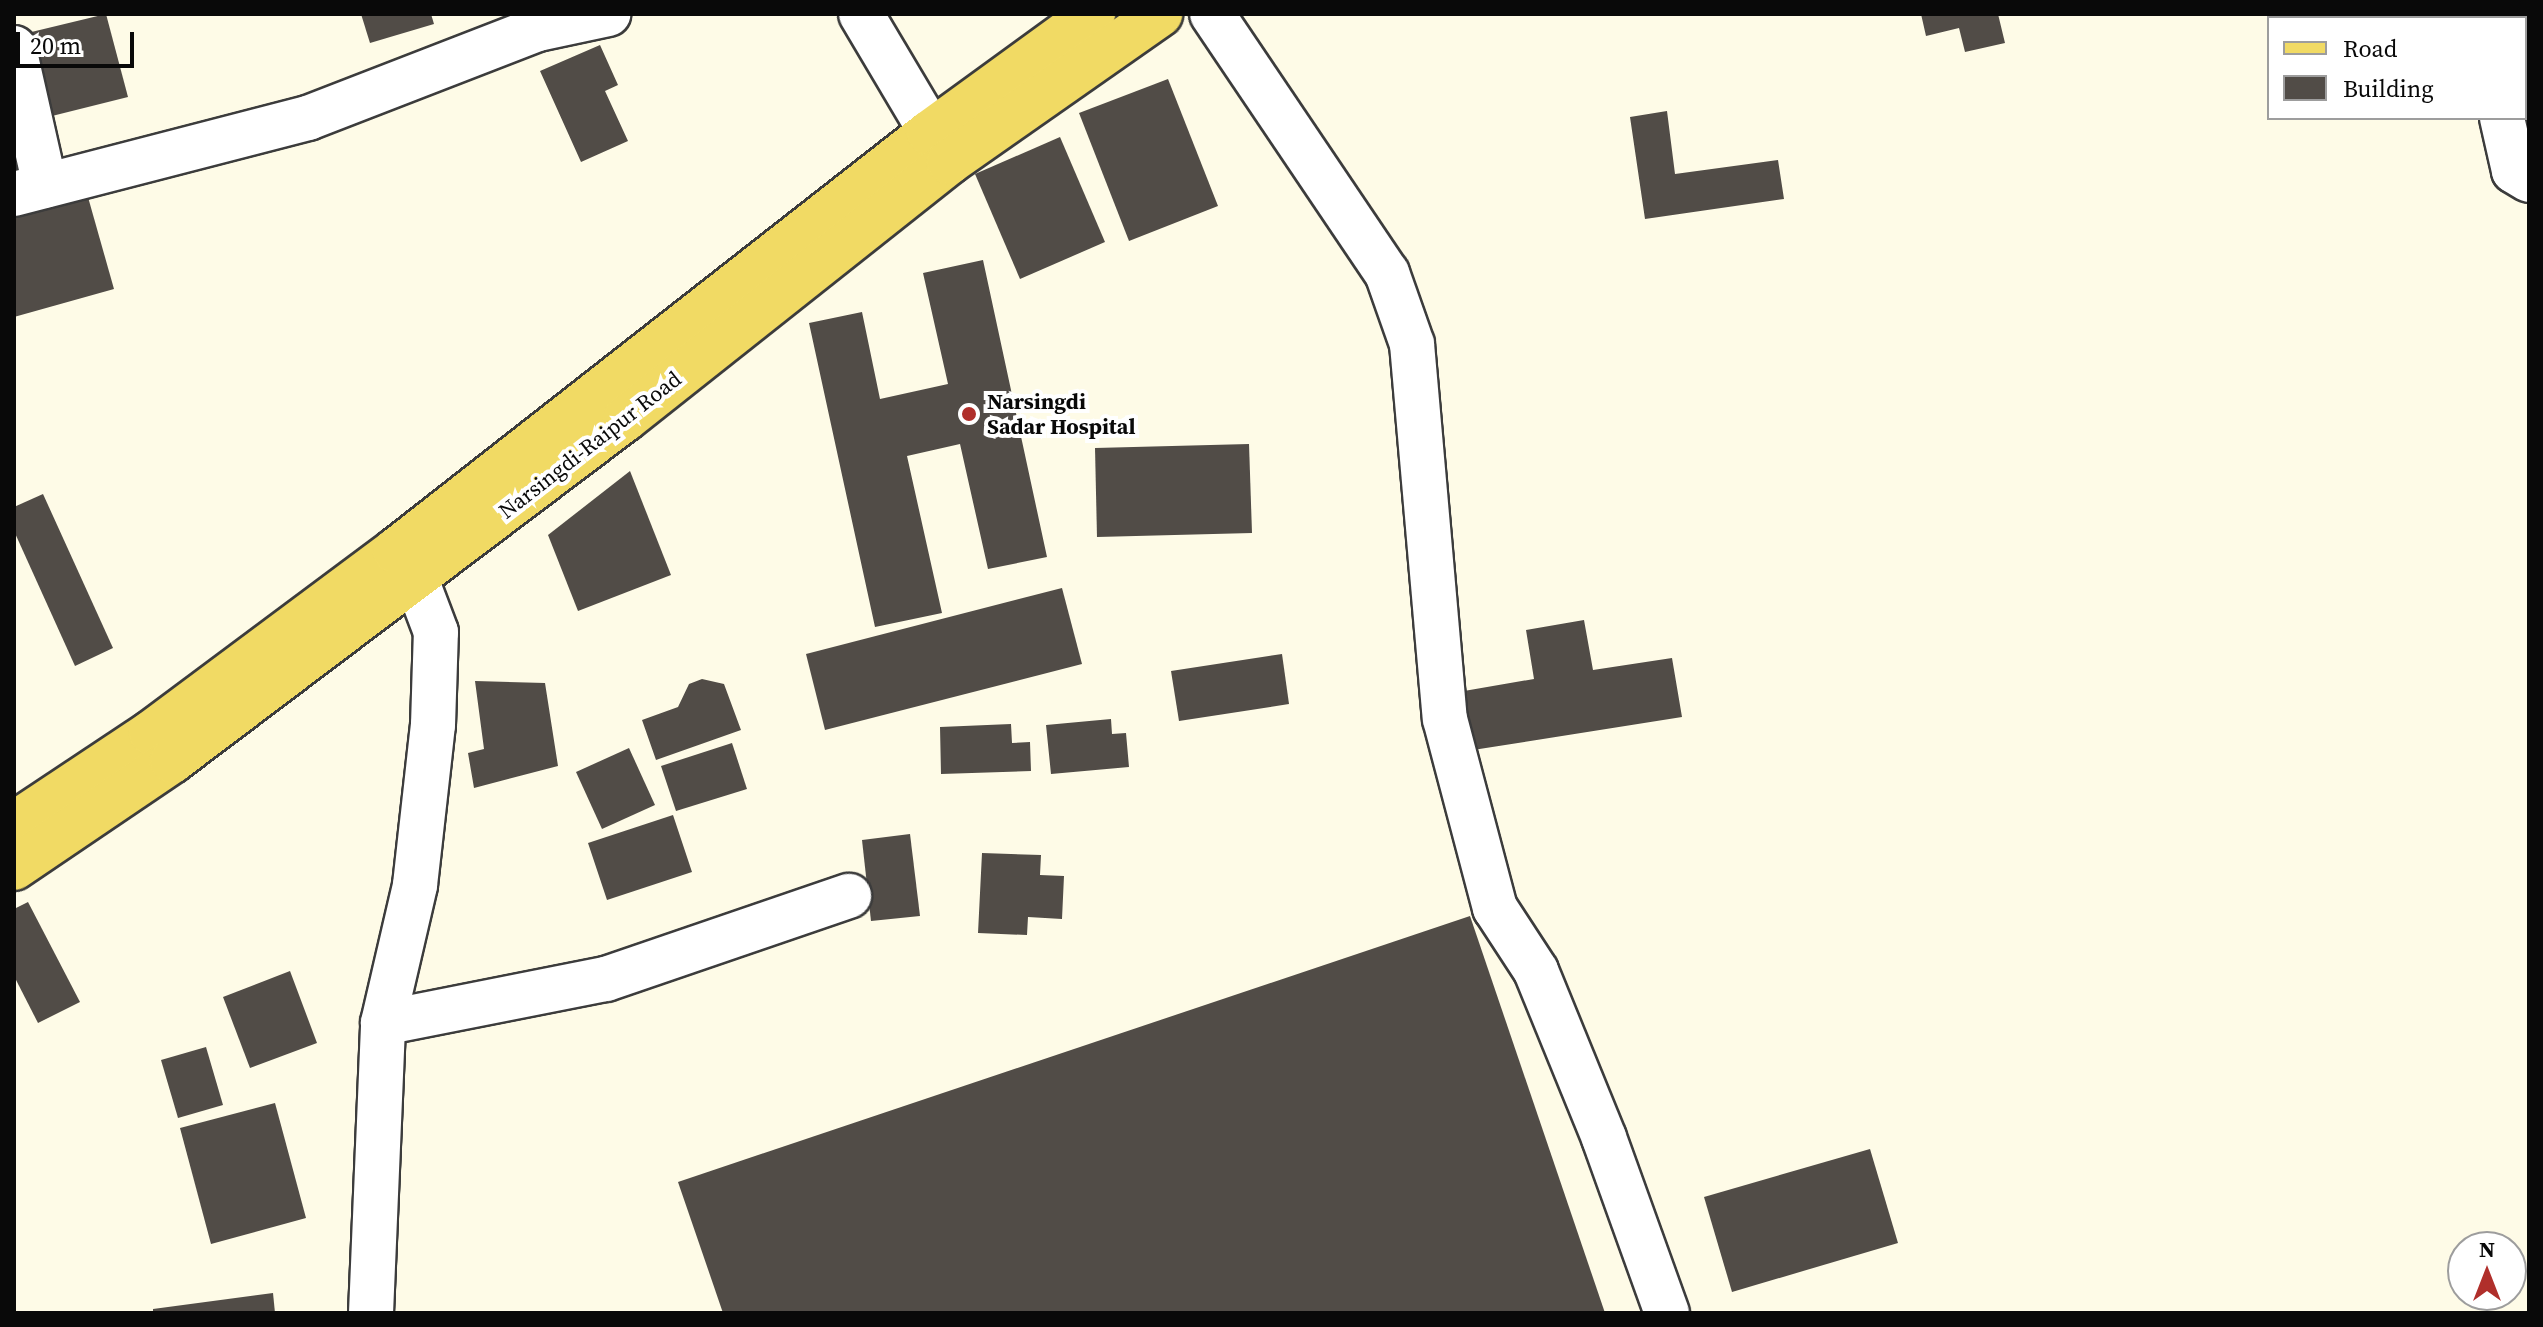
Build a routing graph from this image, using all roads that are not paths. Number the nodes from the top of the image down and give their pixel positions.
1 (608, 14) edge
2 (861, 14) edge
3 (1093, 14) edge
4 (1160, 14) edge
5 (1212, 14) edge
6 (14, 48) edge
7 (2502, 120) edge
8 (939, 147) junction
9 (2529, 180) edge
10 (29, 190) edge
11 (406, 565) junction
12 (14, 824) edge
13 (14, 868) edge
14 (849, 896) dead end
15 (383, 1023) junction
16 (371, 1313) edge
17 (1667, 1313) edge

1 - 10 street
2 - 8 street
3 - 8 main road, Narsingdi-Raipur Road
4 - 8 main road, Narsingdi-Raipur Road
5 - 17 street
6 - 10 street
7 - 9 street
8 - 11 main road, Narsingdi-Raipur Road
11 - 12 main road, Narsingdi-Raipur Road
11 - 13 main road, Narsingdi-Raipur Road
11 - 15 street
14 - 15 street
15 - 16 street

